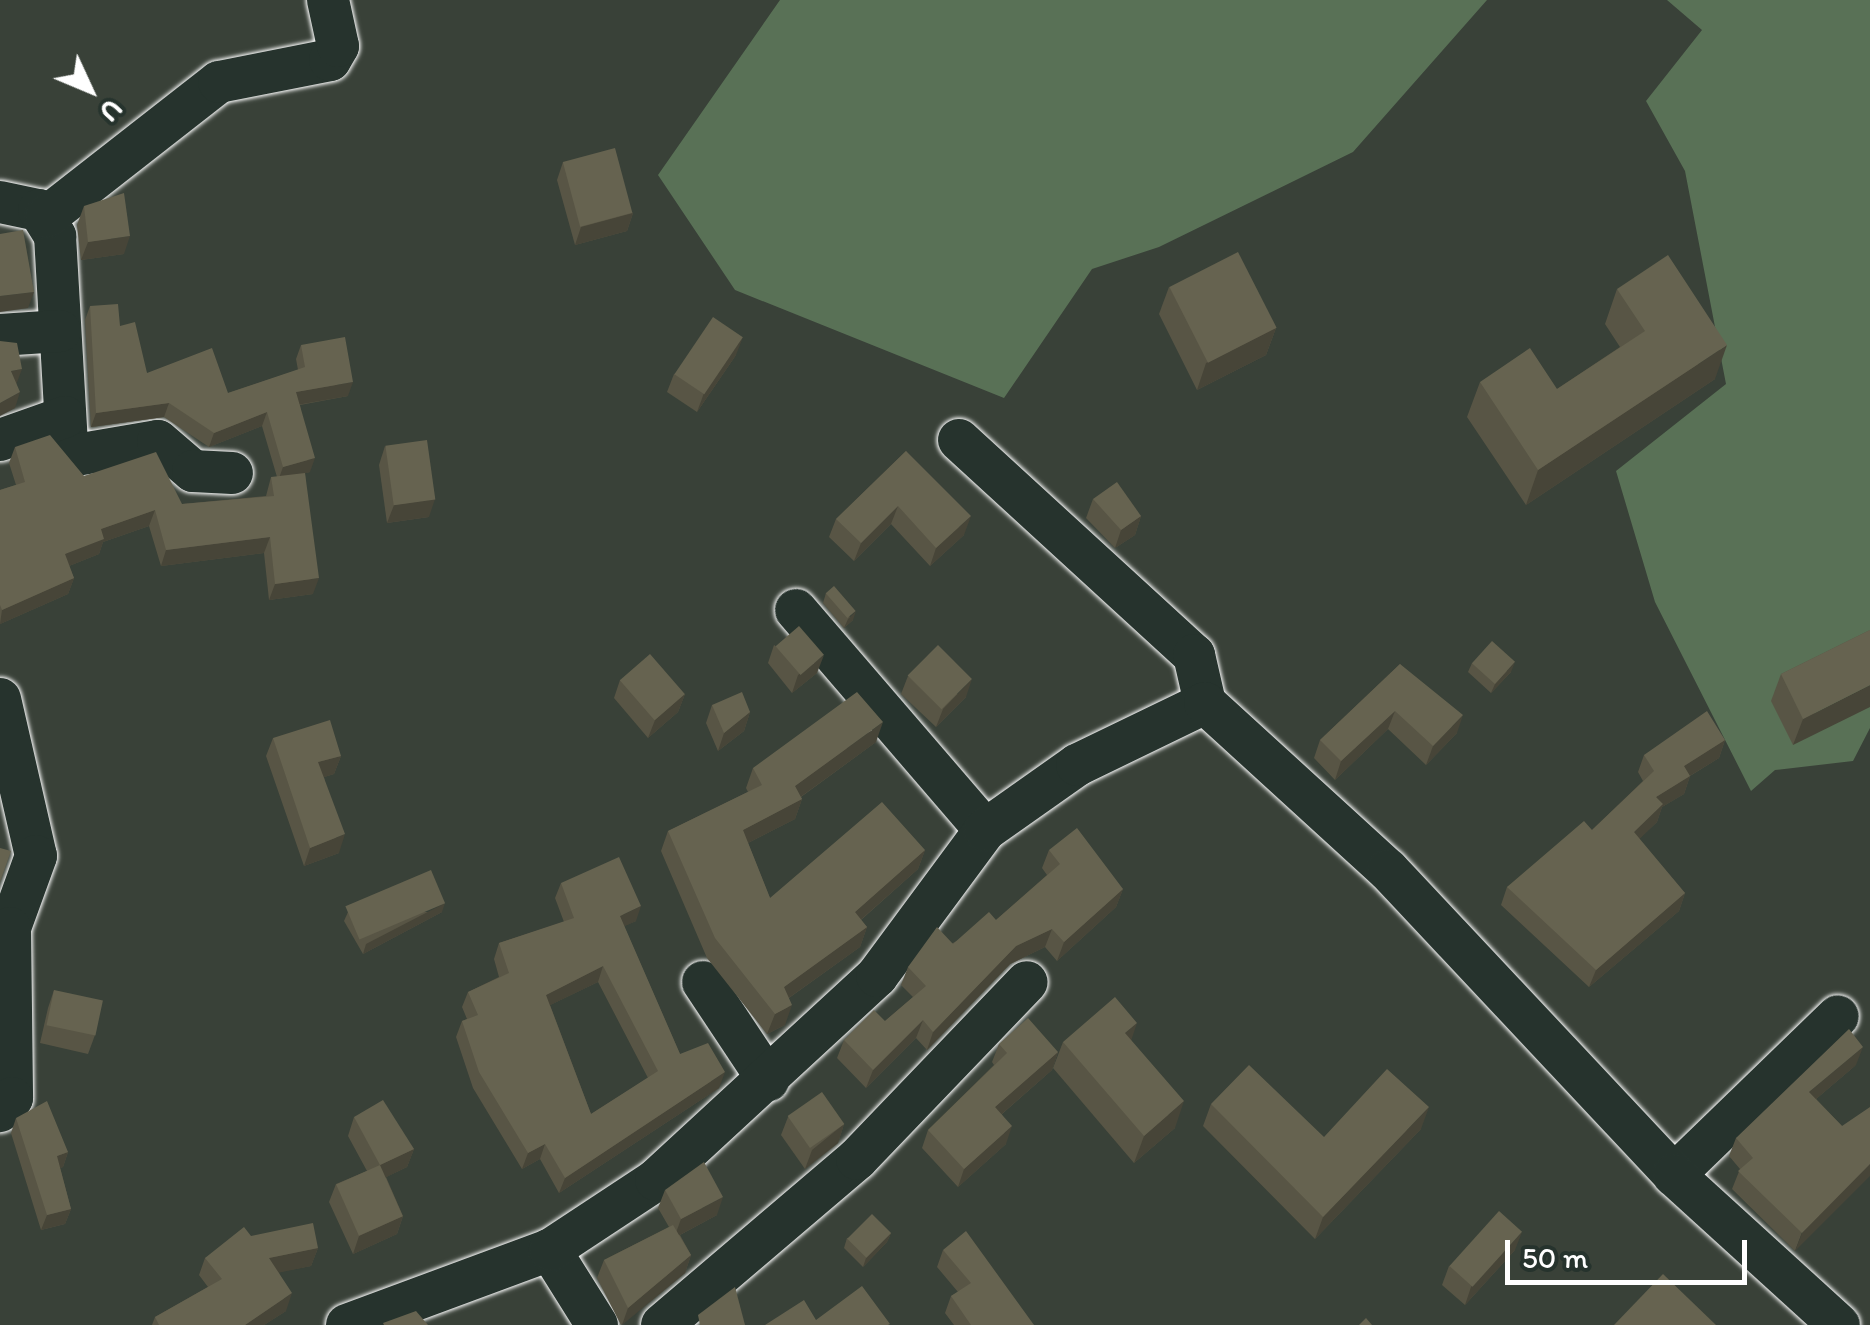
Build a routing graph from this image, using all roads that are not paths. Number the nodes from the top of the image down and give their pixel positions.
1 (328, 0) edge
2 (0, 202) edge
3 (46, 217) junction
4 (60, 331) junction
5 (0, 335) edge
6 (66, 417) junction
7 (0, 440) edge
8 (959, 440) dead end
9 (232, 473) dead end
10 (796, 610) dead end
11 (0, 698) edge
12 (1204, 703) junction
13 (985, 830) junction
14 (703, 982) dead end
15 (1027, 982) dead end
16 (1838, 1016) dead end
17 (768, 1080) junction
18 (0, 1112) edge
19 (1674, 1175) junction
20 (550, 1250) junction
21 (347, 1325) edge
22 (597, 1325) edge
23 (662, 1325) edge
24 (1839, 1325) edge

1 - 3 street
2 - 3 street
3 - 4 street
4 - 5 street
4 - 6 street
6 - 7 street
6 - 9 street
8 - 12 street
10 - 13 street
11 - 18 street
12 - 13 street
12 - 19 street
13 - 17 street
14 - 17 street
15 - 23 street
16 - 19 street
17 - 20 street
19 - 24 street
20 - 21 street
20 - 22 street

